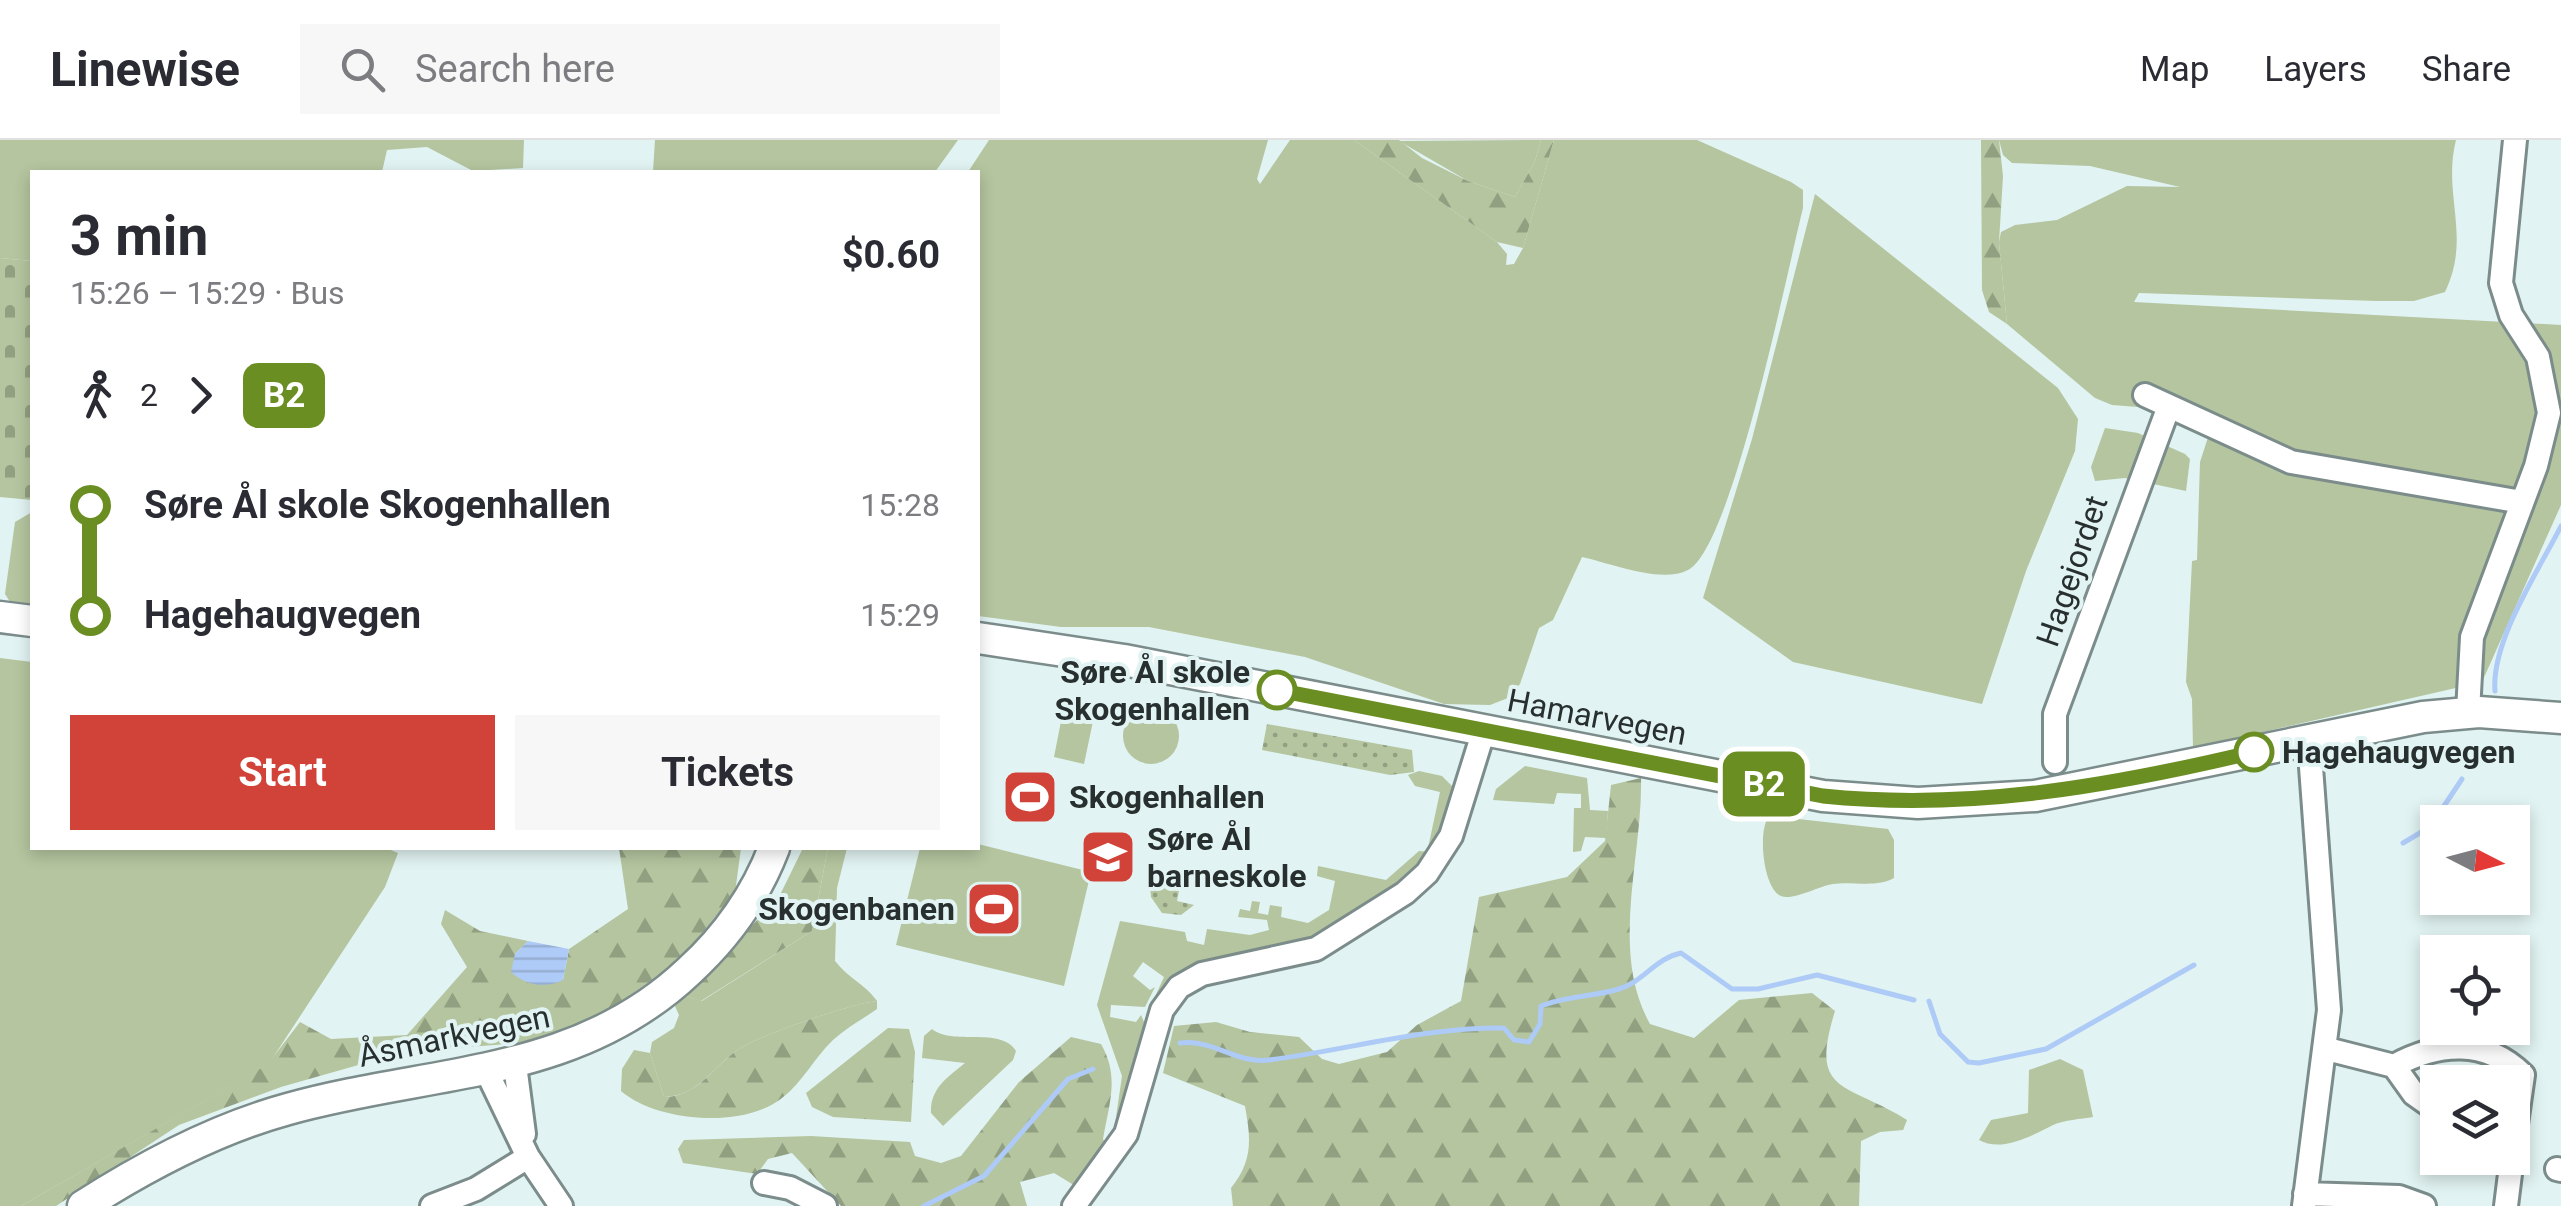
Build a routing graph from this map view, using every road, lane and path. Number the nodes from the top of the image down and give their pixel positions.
1 (2515, 140) edge
2 (2144, 395) dead end
3 (2169, 406) junction
4 (2522, 502) junction
5 (0, 618) edge
6 (30, 621) edge
7 (980, 638) edge
8 (2468, 712) junction
9 (2561, 718) edge
10 (1484, 730) junction
11 (2309, 740) junction
12 (2055, 762) dead end
13 (773, 850) edge
14 (2327, 1048) junction
15 (2512, 1065) edge
16 (2394, 1066) junction
17 (500, 1068) junction
18 (2420, 1098) edge
19 (528, 1157) junction
20 (2510, 1175) edge
21 (764, 1183) dead end
22 (2305, 1200) edge
23 (84, 1206) edge
24 (432, 1206) edge
25 (560, 1206) edge
26 (825, 1206) edge
27 (1074, 1206) edge
28 (2424, 1206) edge
29 (2506, 1206) edge

1 - 4 street
2 - 3 street
3 - 4 street
3 - 12 street, Hagejordet
4 - 8 street
5 - 6 main road
7 - 10 main road, Hamarvegen
8 - 9 main road, Hamarvegen
8 - 11 main road, Hamarvegen
10 - 11 main road, Hamarvegen
10 - 27 street
11 - 14 street
13 - 17 main road, Åsmarkvegen
14 - 16 street
14 - 22 street
15 - 16 street
16 - 18 street
17 - 19 street
17 - 23 main road, Åsmarkvegen
19 - 24 street
19 - 25 street
20 - 29 street
21 - 26 street
22 - 28 street

